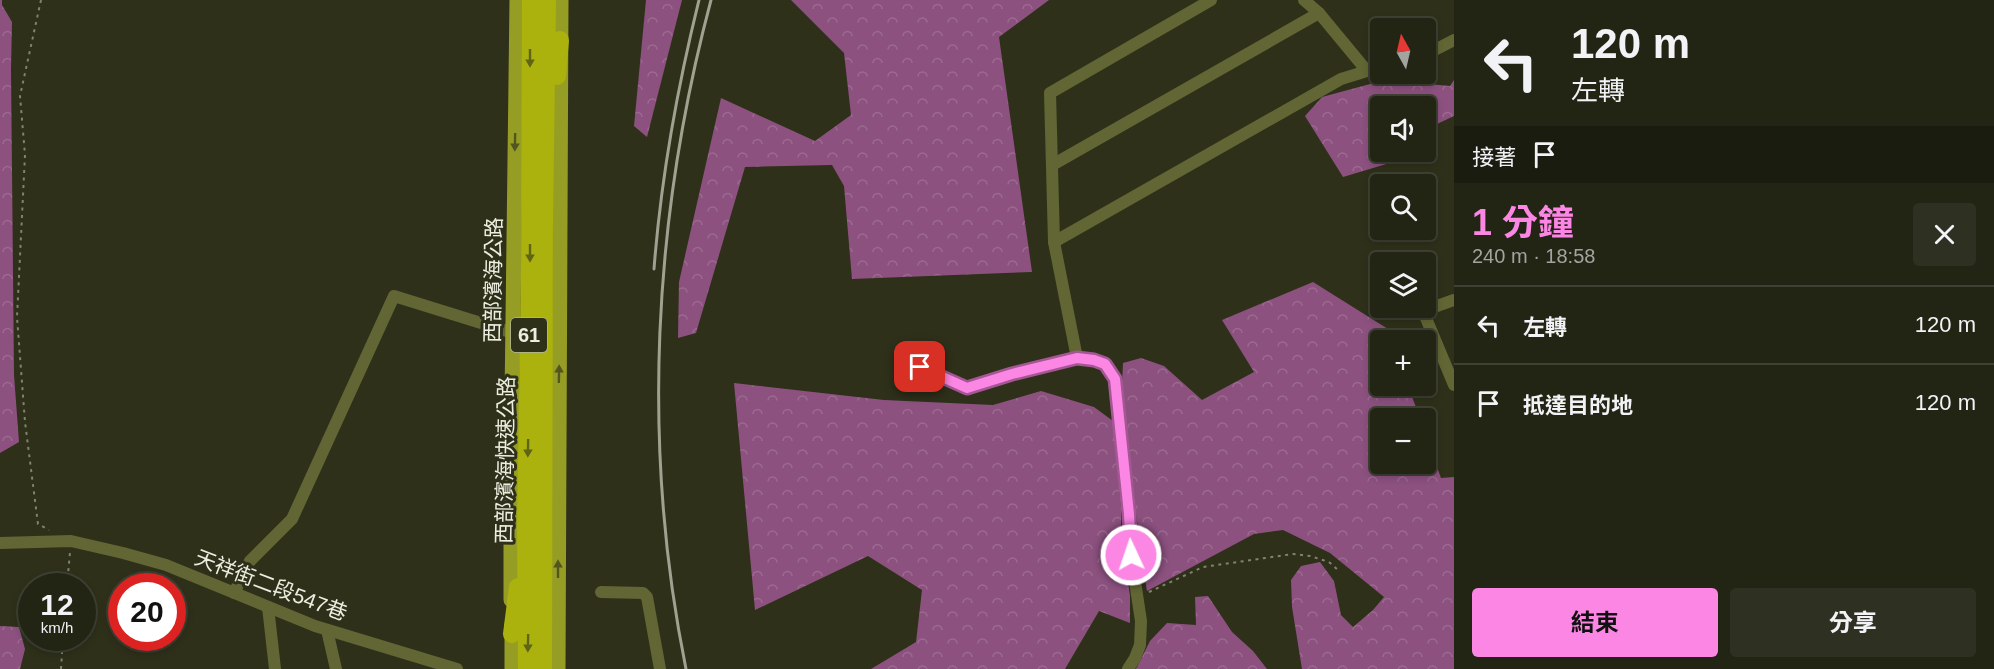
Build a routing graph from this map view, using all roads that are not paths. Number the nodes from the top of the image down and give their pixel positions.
1 (517, 0) edge
2 (531, 0) edge
3 (547, 0) edge
4 (561, 0) edge
5 (1211, 0) edge
6 (1304, 0) edge
7 (1319, 13) junction
8 (560, 40) junction
9 (1454, 40) edge
10 (1436, 49) edge
11 (1367, 71) joint
12 (1054, 164) junction
13 (544, 221) junction
14 (1054, 242) junction
15 (1454, 300) edge
16 (513, 333) junction
17 (1077, 358) junction
18 (920, 367) dead end
19 (1454, 385) edge
20 (526, 525) junction
21 (0, 543) edge
22 (601, 592) dead end
23 (234, 593) junction
24 (268, 607) junction
25 (327, 630) junction
26 (512, 634) junction
27 (275, 669) edge
28 (336, 669) edge
29 (457, 669) edge
30 (512, 669) edge
31 (527, 669) edge
32 (543, 669) edge
33 (558, 669) edge
34 (660, 669) edge
35 (1128, 669) edge

1 -> 16 main road, 西部濱海公路 / 61
2 -> 20 highway, 西部濱海快速公路 / 61
3 - 13 highway, 西部濱海快速公路 / 61
4 - 8 main road, 61
5 - 12 street
6 - 7 street
7 - 11 street
7 - 12 street
8 - 13 highway
33 -> 8 main road, 61
9 - 10 street
11 - 14 street
12 - 14 street
13 - 32 highway, 西部濱海快速公路 / 61
14 - 17 street
15 - 19 street
16 - 23 street
16 - 26 main road, 西部濱海公路 / 61
17 - 18 street
17 - 35 street
20 - 26 highway
20 -> 31 highway, 西部濱海快速公路 / 61
21 - 23 street, 天祥街二段547巷
22 - 34 street
23 - 24 street, 天祥街二段547巷
24 - 25 street, 天祥街二段547巷
24 - 27 street
25 - 28 street
25 - 29 street, 天祥街二段547巷
26 - 30 main road, 西部濱海公路 / 61

